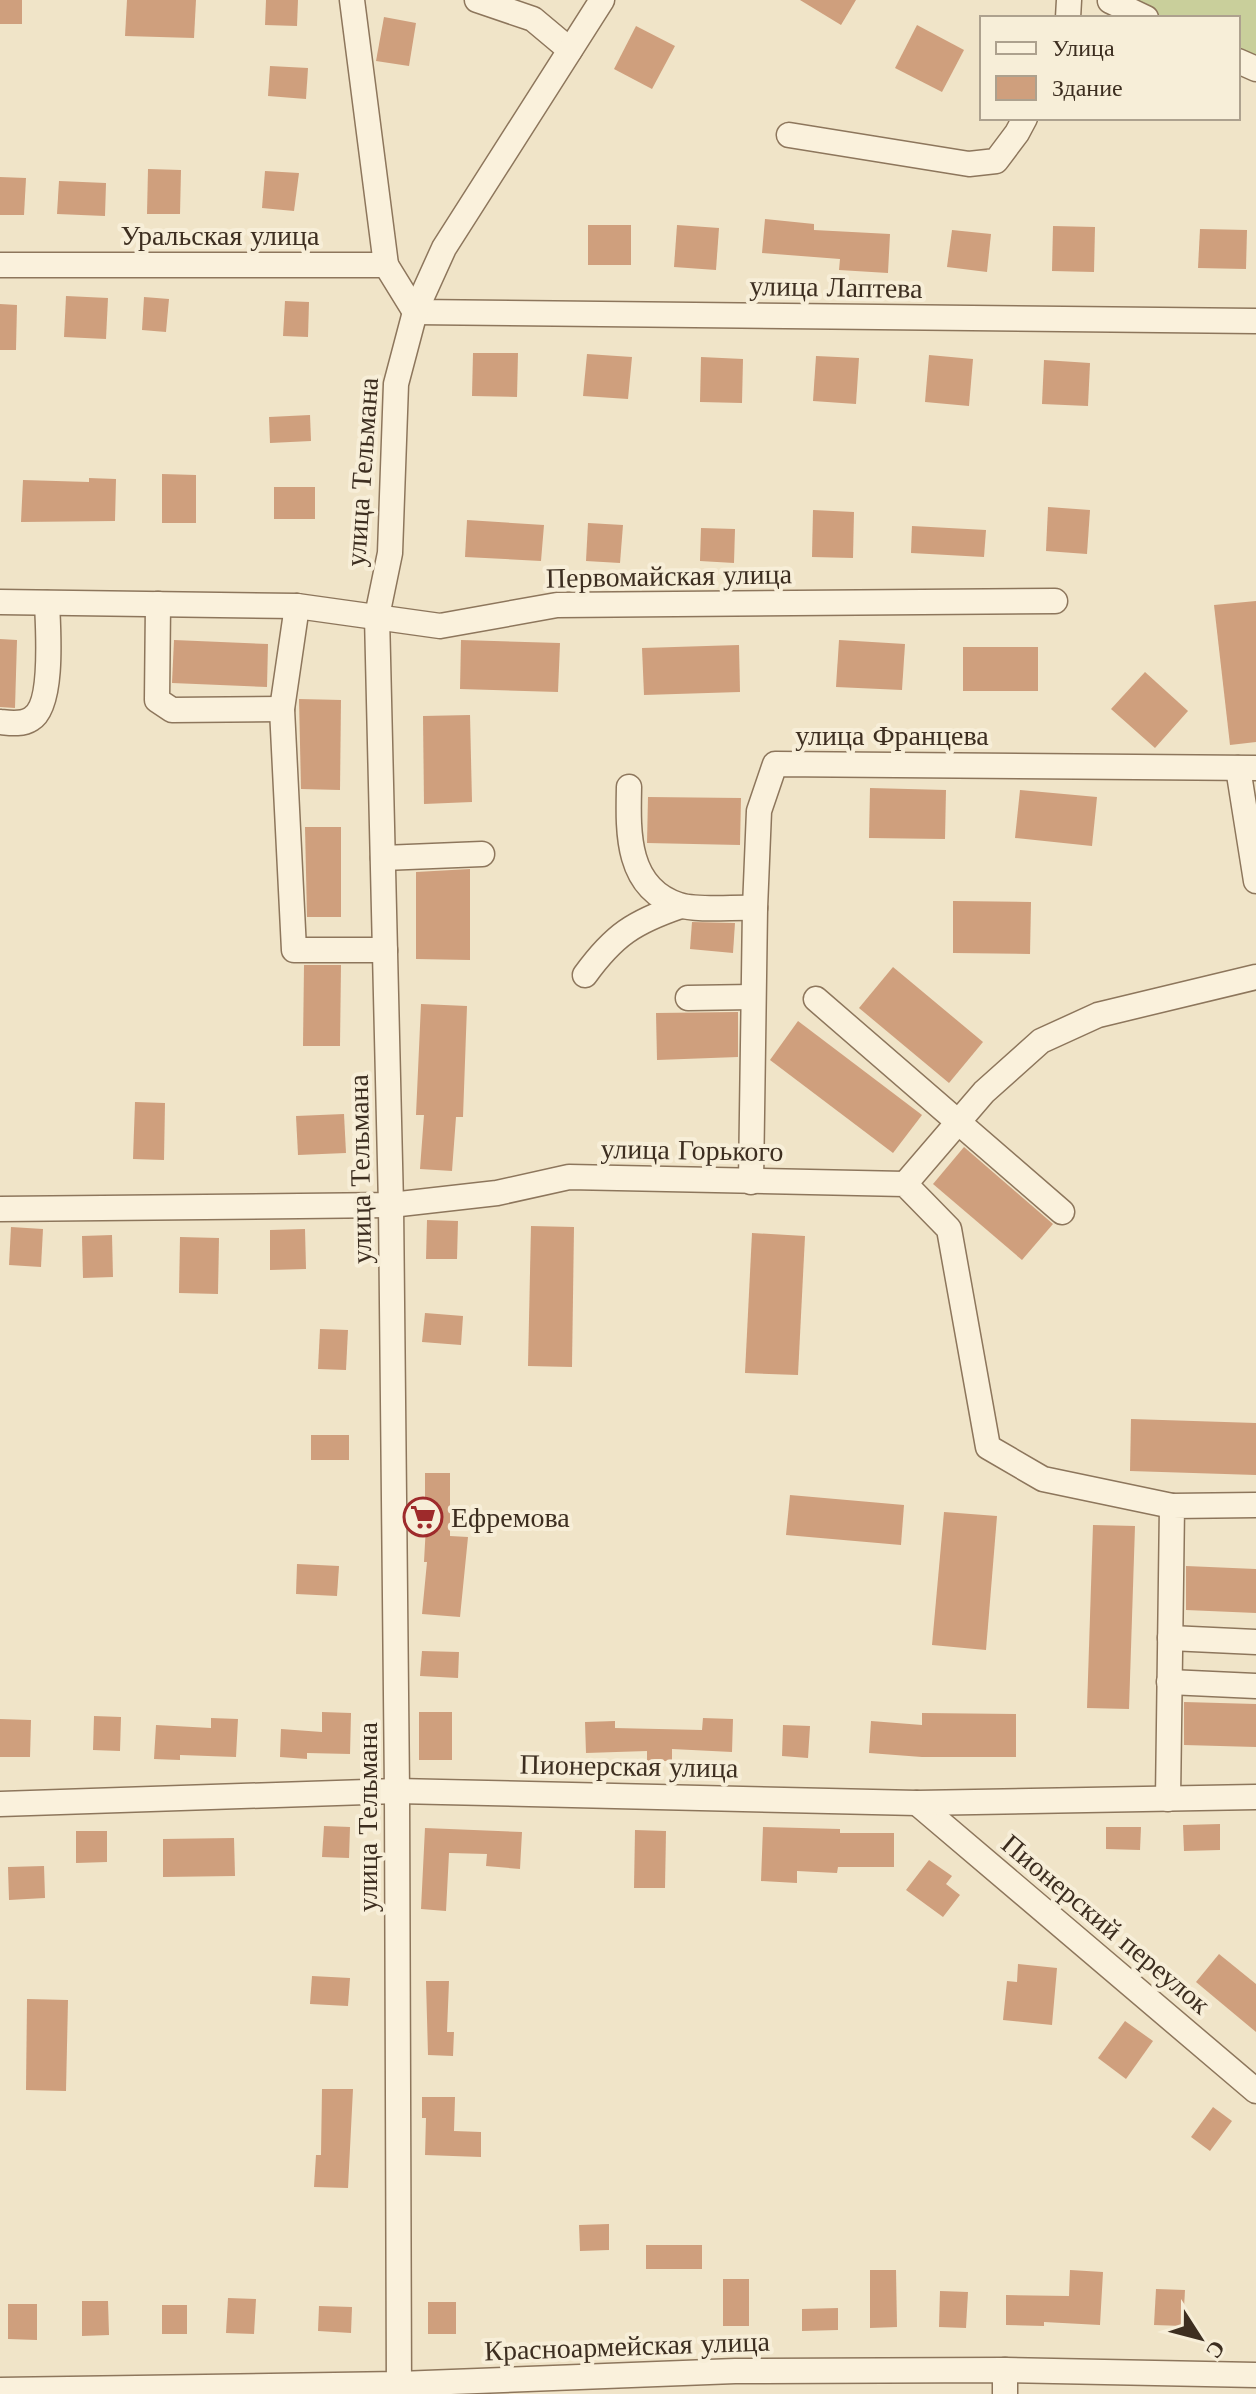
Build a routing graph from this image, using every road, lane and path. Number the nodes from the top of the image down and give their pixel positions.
1 (352, 0) edge
2 (477, 0) edge
3 (602, 0) edge
4 (1108, 0) edge
5 (1142, 16) edge
6 (570, 50) junction
7 (1024, 120) edge
8 (789, 135) dead end
9 (0, 265) edge
10 (386, 265) junction
11 (415, 312) junction
12 (1256, 321) edge
13 (1055, 601) dead end
14 (0, 602) edge
15 (47, 603) junction
16 (158, 604) junction
17 (297, 606) junction
18 (377, 616) junction
19 (282, 709) junction
20 (0, 722) edge
21 (1247, 768) edge
22 (629, 787) dead end
23 (482, 854) dead end
24 (383, 858) junction
25 (1256, 881) edge
26 (681, 906) junction
27 (755, 908) junction
28 (385, 950) junction
29 (585, 975) dead end
30 (1256, 977) edge
31 (753, 997) junction
32 (688, 998) dead end
33 (816, 999) dead end
34 (958, 1123) junction
35 (751, 1182) junction
36 (905, 1184) junction
37 (391, 1205) junction
38 (0, 1209) edge
39 (1062, 1212) dead end
40 (1256, 1505) edge
41 (1172, 1506) junction
42 (1170, 1638) junction
43 (1256, 1642) edge
44 (1169, 1682) junction
45 (1256, 1686) edge
46 (397, 1791) junction
47 (1256, 1797) edge
48 (1168, 1799) junction
49 (917, 1803) junction
50 (0, 1804) edge
51 (1256, 2091) edge
52 (1256, 2375) edge
53 (1005, 2382) edge
54 (735, 2383) edge
55 (399, 2389) edge
56 (0, 2390) edge

1 - 10 street
2 - 6 street
3 - 6 street, улица Тельмана
4 - 5 street
6 - 11 street, улица Тельмана
7 - 8 street
9 - 10 street, Уральская улица
10 - 11 street
11 - 12 street, улица Лаптева
11 - 18 street, улица Тельмана
13 - 18 street, Первомайская улица
14 - 15 street, Первомайская улица
15 - 16 street, Первомайская улица
15 - 20 street
16 - 17 street, Первомайская улица
16 - 19 street
17 - 18 street, Первомайская улица
17 - 19 street
18 - 24 street, улица Тельмана
19 - 28 street
21 - 25 street, улица Францева
21 - 27 street, улица Францева
22 - 26 street
23 - 24 street
24 - 28 street, улица Тельмана
26 - 27 street
26 - 29 street
27 - 31 street, улица Францева
28 - 37 street, улица Тельмана
30 - 34 street
31 - 32 street
31 - 35 street, улица Францева
33 - 34 street
34 - 36 street
34 - 39 street
35 - 36 street, улица Горького
35 - 37 street, улица Горького
36 - 41 street
37 - 38 street, улица Горького
37 - 46 street, улица Тельмана
40 - 41 street
41 - 42 street
42 - 43 street
42 - 44 street
44 - 45 street
44 - 48 street
46 - 49 street, Пионерская улица
46 - 50 street, Пионерская улица
46 - 55 street, улица Тельмана
47 - 48 street, Пионерская улица
48 - 49 street, Пионерская улица
49 - 51 street, Пионерский переулок
52 - 53 street, Красноармейская улица
53 - 54 street, Красноармейская улица
54 - 55 street, Красноармейская улица
55 - 56 street, Красноармейская улица

